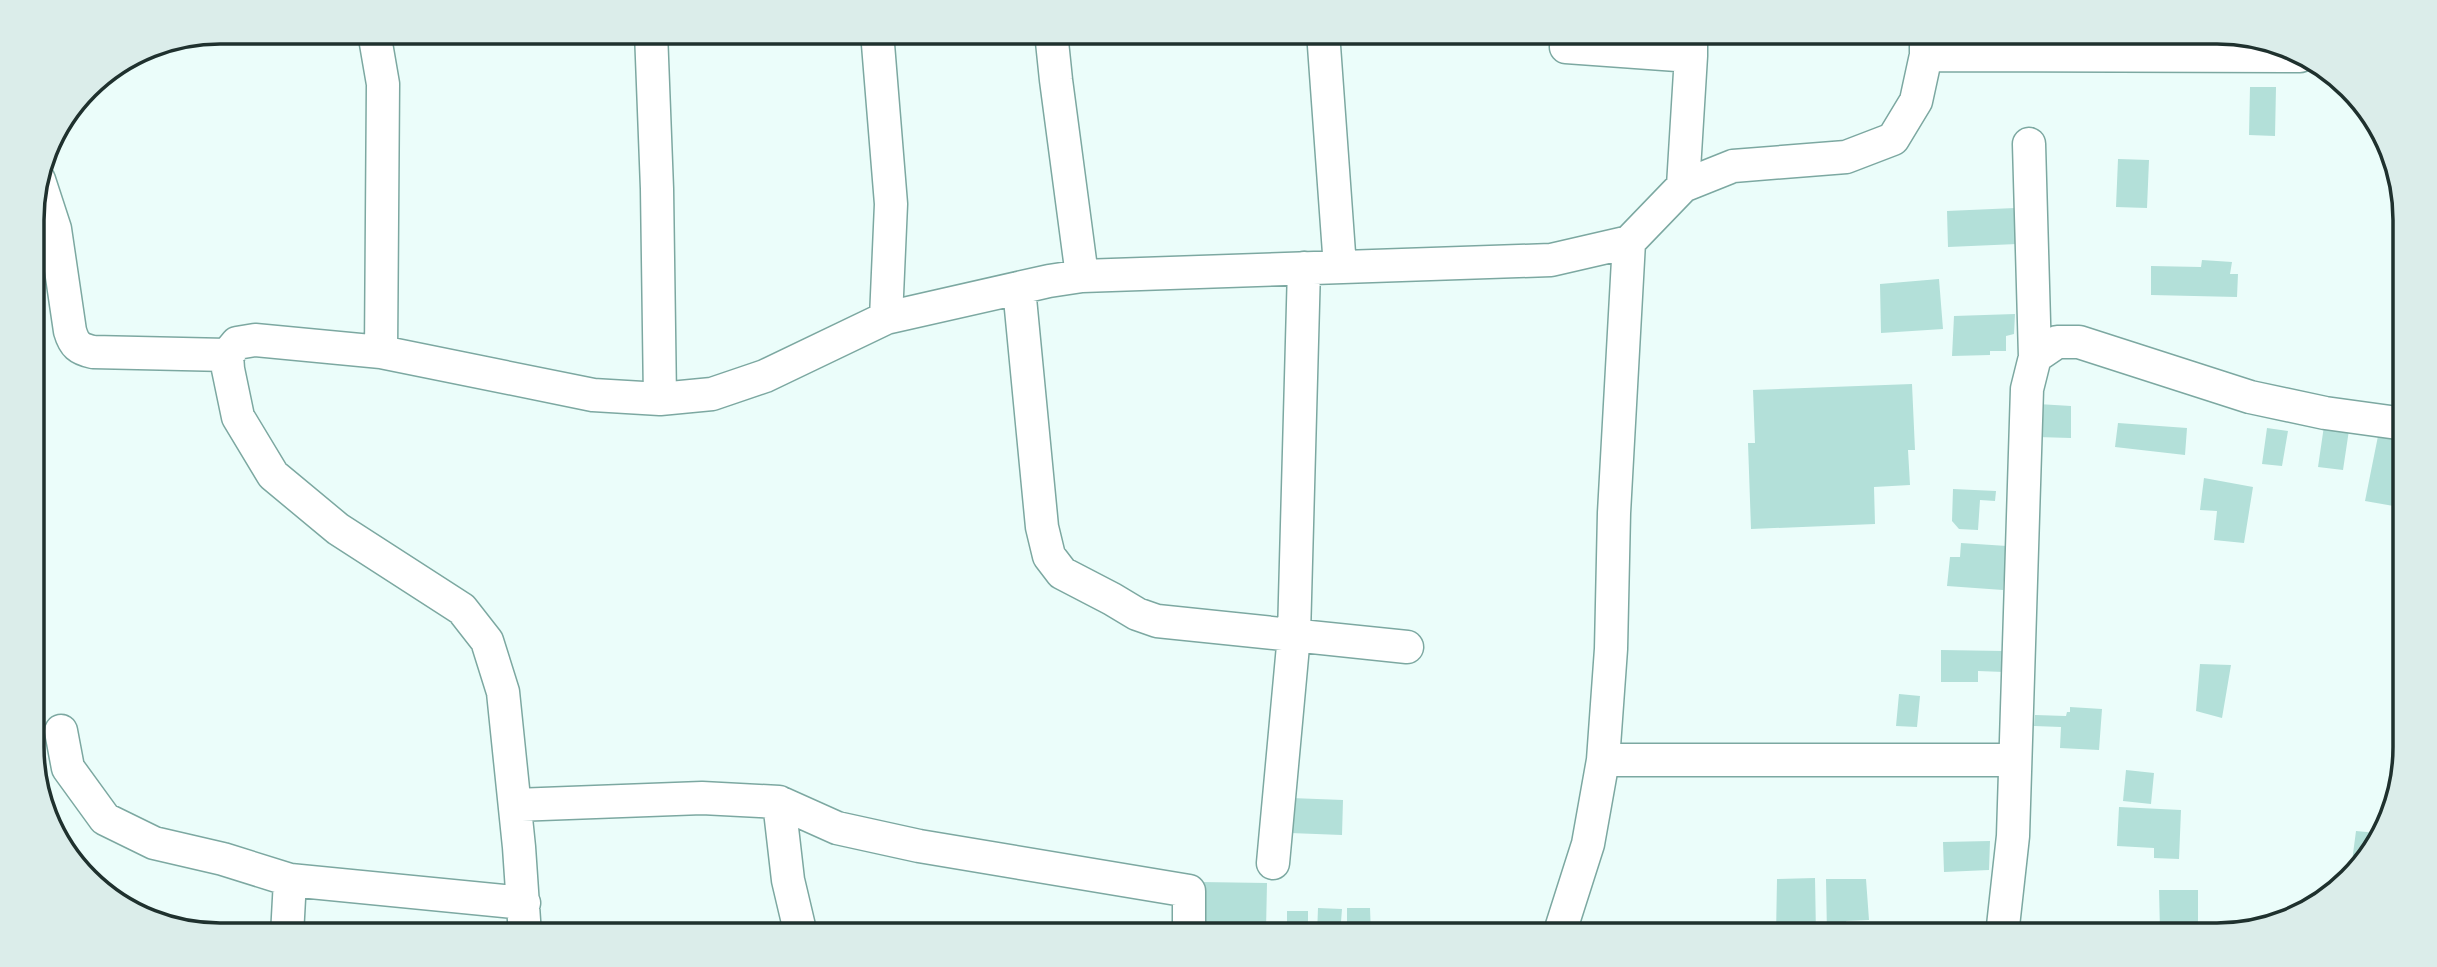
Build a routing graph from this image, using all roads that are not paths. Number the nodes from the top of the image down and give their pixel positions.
1 (376, 44) edge
2 (651, 44) edge
3 (878, 44) edge
4 (1052, 44) edge
5 (1324, 44) edge
6 (1691, 44) edge
7 (1926, 44) edge
8 (1955, 44) edge
9 (1566, 47) dead end
10 (2279, 55) edge
11 (2029, 144) dead end
12 (1683, 186) junction
13 (45, 199) edge
14 (1629, 242) junction
15 (1340, 267) junction
16 (1304, 268) junction
17 (1082, 276) junction
18 (1019, 288) junction
19 (886, 318) junction
20 (381, 352) junction
21 (228, 355) junction
22 (2035, 357) junction
23 (660, 399) junction
24 (2393, 422) edge
25 (1294, 635) junction
26 (1407, 647) dead end
27 (61, 731) dead end
28 (1603, 760) junction
29 (2015, 760) junction
30 (779, 802) junction
31 (515, 805) junction
32 (1273, 863) dead end
33 (290, 880) junction
34 (524, 903) junction
35 (288, 923) edge
36 (525, 923) edge
37 (798, 923) edge
38 (1189, 923) edge
39 (1563, 923) edge
40 (2003, 923) edge

1 - 20 street
2 - 23 street
3 - 19 street
4 - 17 street
5 - 15 street
6 - 9 street
6 - 12 street
7 - 12 street
8 - 10 street
11 - 22 street
12 - 14 street
13 - 21 street
14 - 15 street
14 - 28 street
15 - 16 street
16 - 17 street
16 - 25 street
17 - 18 street
18 - 19 street
18 - 25 street
19 - 23 street
20 - 21 street
20 - 23 street
21 - 31 street
22 - 24 street
22 - 29 street
25 - 26 street
25 - 32 street
27 - 33 street
28 - 29 street
28 - 39 street
29 - 40 street
30 - 31 street
30 - 37 street
30 - 38 street
31 - 34 street
33 - 34 street
33 - 35 street
34 - 36 street

